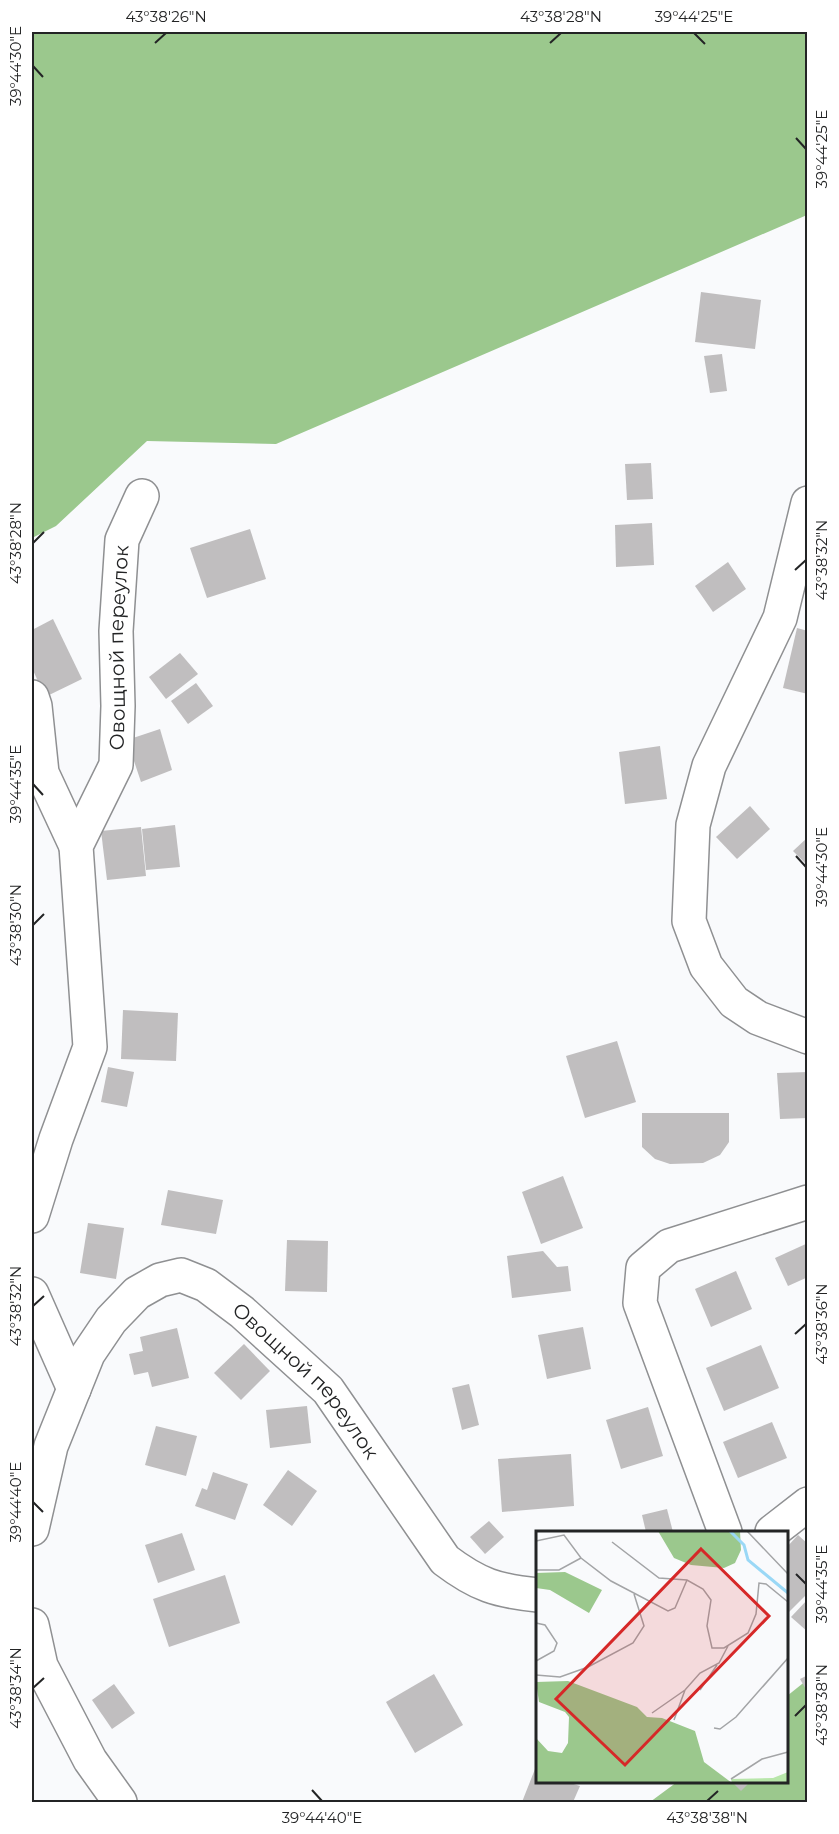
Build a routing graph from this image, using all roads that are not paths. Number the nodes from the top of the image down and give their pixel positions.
1 (142, 496) dead end
2 (807, 503) edge
3 (32, 697) edge
4 (76, 846) junction
5 (807, 1037) edge
6 (807, 1202) edge
7 (32, 1216) edge
8 (32, 1294) edge
9 (74, 1389) junction
10 (807, 1504) edge
11 (32, 1529) edge
12 (724, 1531) edge
13 (774, 1531) edge
14 (536, 1595) edge
15 (32, 1625) edge
16 (120, 1803) edge

1 - 4 street, Овощной переулок
2 - 5 street
3 - 4 street
4 - 7 street
6 - 12 street
8 - 9 street
9 - 11 street, Овощной переулок
9 - 14 street, Овощной переулок
10 - 13 street
15 - 16 street

